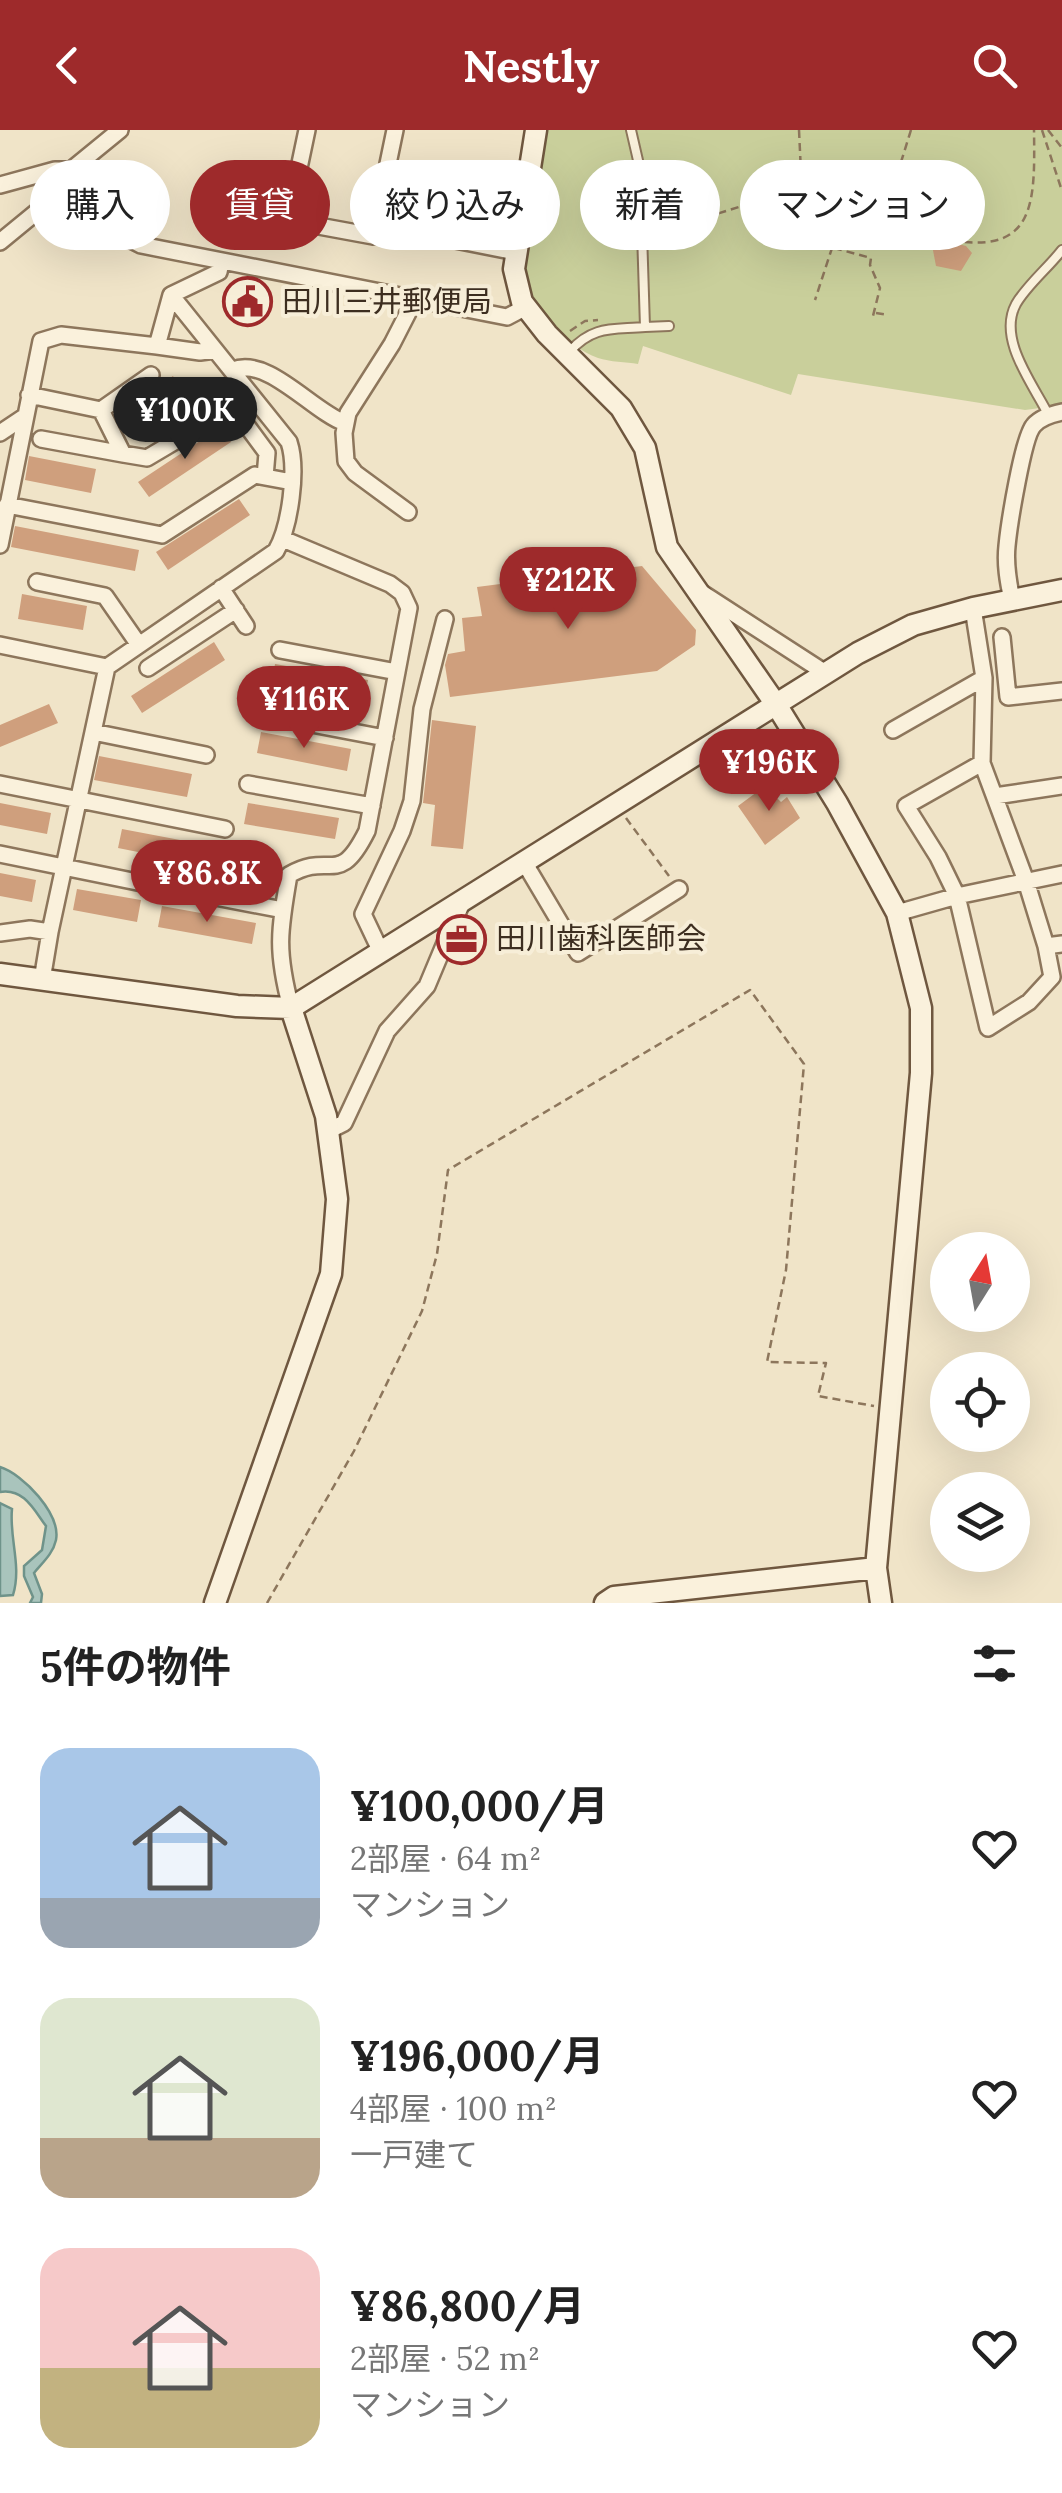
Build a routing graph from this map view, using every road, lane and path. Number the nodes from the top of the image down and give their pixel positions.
1 (120, 130) edge
2 (307, 130) edge
3 (395, 130) edge
4 (536, 130) edge
5 (631, 130) edge
6 (799, 130) edge
7 (911, 130) edge
8 (1034, 130) edge
9 (1042, 130) edge
10 (1048, 130) edge
11 (1062, 148) edge
12 (83, 160) edge
13 (800, 160) edge
14 (30, 177) edge
15 (0, 185) edge
16 (1062, 191) edge
17 (30, 218) edge
18 (0, 242) edge
19 (169, 250) edge
20 (506, 250) edge
21 (831, 250) edge
22 (840, 250) edge
23 (1062, 250) edge
24 (516, 252) junction
25 (221, 262) junction
26 (171, 294) junction
27 (414, 299) junction
28 (815, 300) dead end
29 (526, 307) junction
30 (874, 312) junction
31 (888, 315) dead end
32 (610, 320) dead end
33 (872, 320) dead end
34 (669, 326) dead end
35 (645, 327) junction
36 (563, 331) dead end
37 (157, 346) junction
38 (215, 350) junction
39 (567, 354) junction
40 (233, 370) junction
41 (152, 376) dead end
42 (29, 396) junction
43 (101, 410) junction
44 (1055, 413) edge
45 (24, 417) junction
46 (345, 422) junction
47 (0, 433) edge
48 (41, 440) dead end
49 (123, 454) junction
50 (6, 476) edge
51 (265, 477) junction
52 (292, 482) junction
53 (8, 505) junction
54 (408, 512) dead end
55 (283, 539) junction
56 (0, 545) edge
57 (37, 582) dead end
58 (222, 588) junction
59 (694, 588) junction
60 (1062, 590) edge
61 (1012, 600) junction
62 (972, 608) junction
63 (236, 610) junction
64 (445, 618) dead end
65 (246, 626) dead end
66 (1002, 637) dead end
67 (0, 645) edge
68 (138, 645) junction
69 (280, 650) dead end
70 (107, 667) junction
71 (148, 668) dead end
72 (397, 672) junction
73 (827, 674) junction
74 (984, 678) junction
75 (1062, 691) edge
76 (777, 706) junction
77 (259, 714) dead end
78 (893, 730) dead end
79 (93, 732) junction
80 (384, 738) junction
81 (206, 755) dead end
82 (982, 763) junction
83 (0, 784) edge
84 (248, 784) dead end
85 (1062, 786) edge
86 (995, 796) junction
87 (78, 800) junction
88 (617, 805) junction
89 (372, 806) junction
90 (225, 829) dead end
91 (0, 854) edge
92 (524, 862) junction
93 (64, 867) junction
94 (1062, 874) edge
95 (1026, 880) junction
96 (147, 884) dead end
97 (679, 889) joint
98 (180, 890) dead end
99 (957, 896) junction
100 (463, 900) junction
101 (283, 910) junction
102 (897, 913) junction
103 (50, 932) junction
104 (0, 933) edge
105 (1054, 945) edge
106 (381, 952) junction
107 (0, 974) edge
108 (42, 980) junction
109 (291, 1008) junction
110 (328, 1131) junction
111 (881, 1408) dead end
112 (876, 1568) junction
113 (215, 1603) edge
114 (267, 1603) edge
115 (605, 1603) edge
116 (880, 1603) edge

1 - 12 street
2 - 3 street
4 - 24 street
5 - 35 lane
6 - 13 path
7 - 8 path
9 - 16 path
10 - 11 path
14 - 15 street
17 - 18 street
19 - 25 street
20 - 24 street
21 - 28 path
22 - 30 path
23 - 44 lane
24 - 29 street
25 - 26 street
25 - 27 street
26 - 37 street
26 - 38 street
27 - 29 street
27 - 46 street
29 - 39 street
30 - 31 path
30 - 33 path
32 - 36 path
34 - 35 lane
35 - 39 lane
37 - 38 street
37 - 42 street
38 - 40 street
39 - 59 street
40 - 46 street
40 - 52 street
41 - 43 street
42 - 43 street
42 - 45 street
43 - 49 street
44 - 61 street
45 - 47 street
45 - 50 street
46 - 54 street
48 - 49 street
49 - 51 street
50 - 53 street
51 - 52 street
51 - 53 street
52 - 55 street
53 - 56 street
55 - 58 street
55 - 72 street
57 - 68 street
58 - 63 street
58 - 68 street
59 - 73 street
59 - 76 street
60 - 61 street
61 - 62 street
62 - 73 street
62 - 74 street
63 - 65 street
63 - 71 street
64 - 106 street
66 - 75 street
67 - 70 street
68 - 70 street
69 - 72 street
70 - 79 street
72 - 80 street
73 - 76 street
74 - 78 street
74 - 82 street
76 - 88 street
76 - 102 street
77 - 80 street
79 - 81 street
79 - 87 street
80 - 89 street
82 - 86 street
82 - 99 street
83 - 87 street
84 - 89 street
85 - 86 street
86 - 95 street
87 - 90 street
87 - 93 street
88 - 92 street
88 - 97 path
89 - 101 street
91 - 93 street
92 - 97 street
92 - 100 street
93 - 96 street
93 - 103 street
94 - 95 street
95 - 99 street
95 - 105 street
98 - 101 street
99 - 102 street
99 - 105 street
100 - 106 street
100 - 110 street
101 - 109 street
102 - 112 street
103 - 104 street
103 - 108 street
106 - 109 street
107 - 108 street
108 - 109 street
109 - 110 street
110 - 113 street
111 - 114 path
112 - 115 street
112 - 116 street

